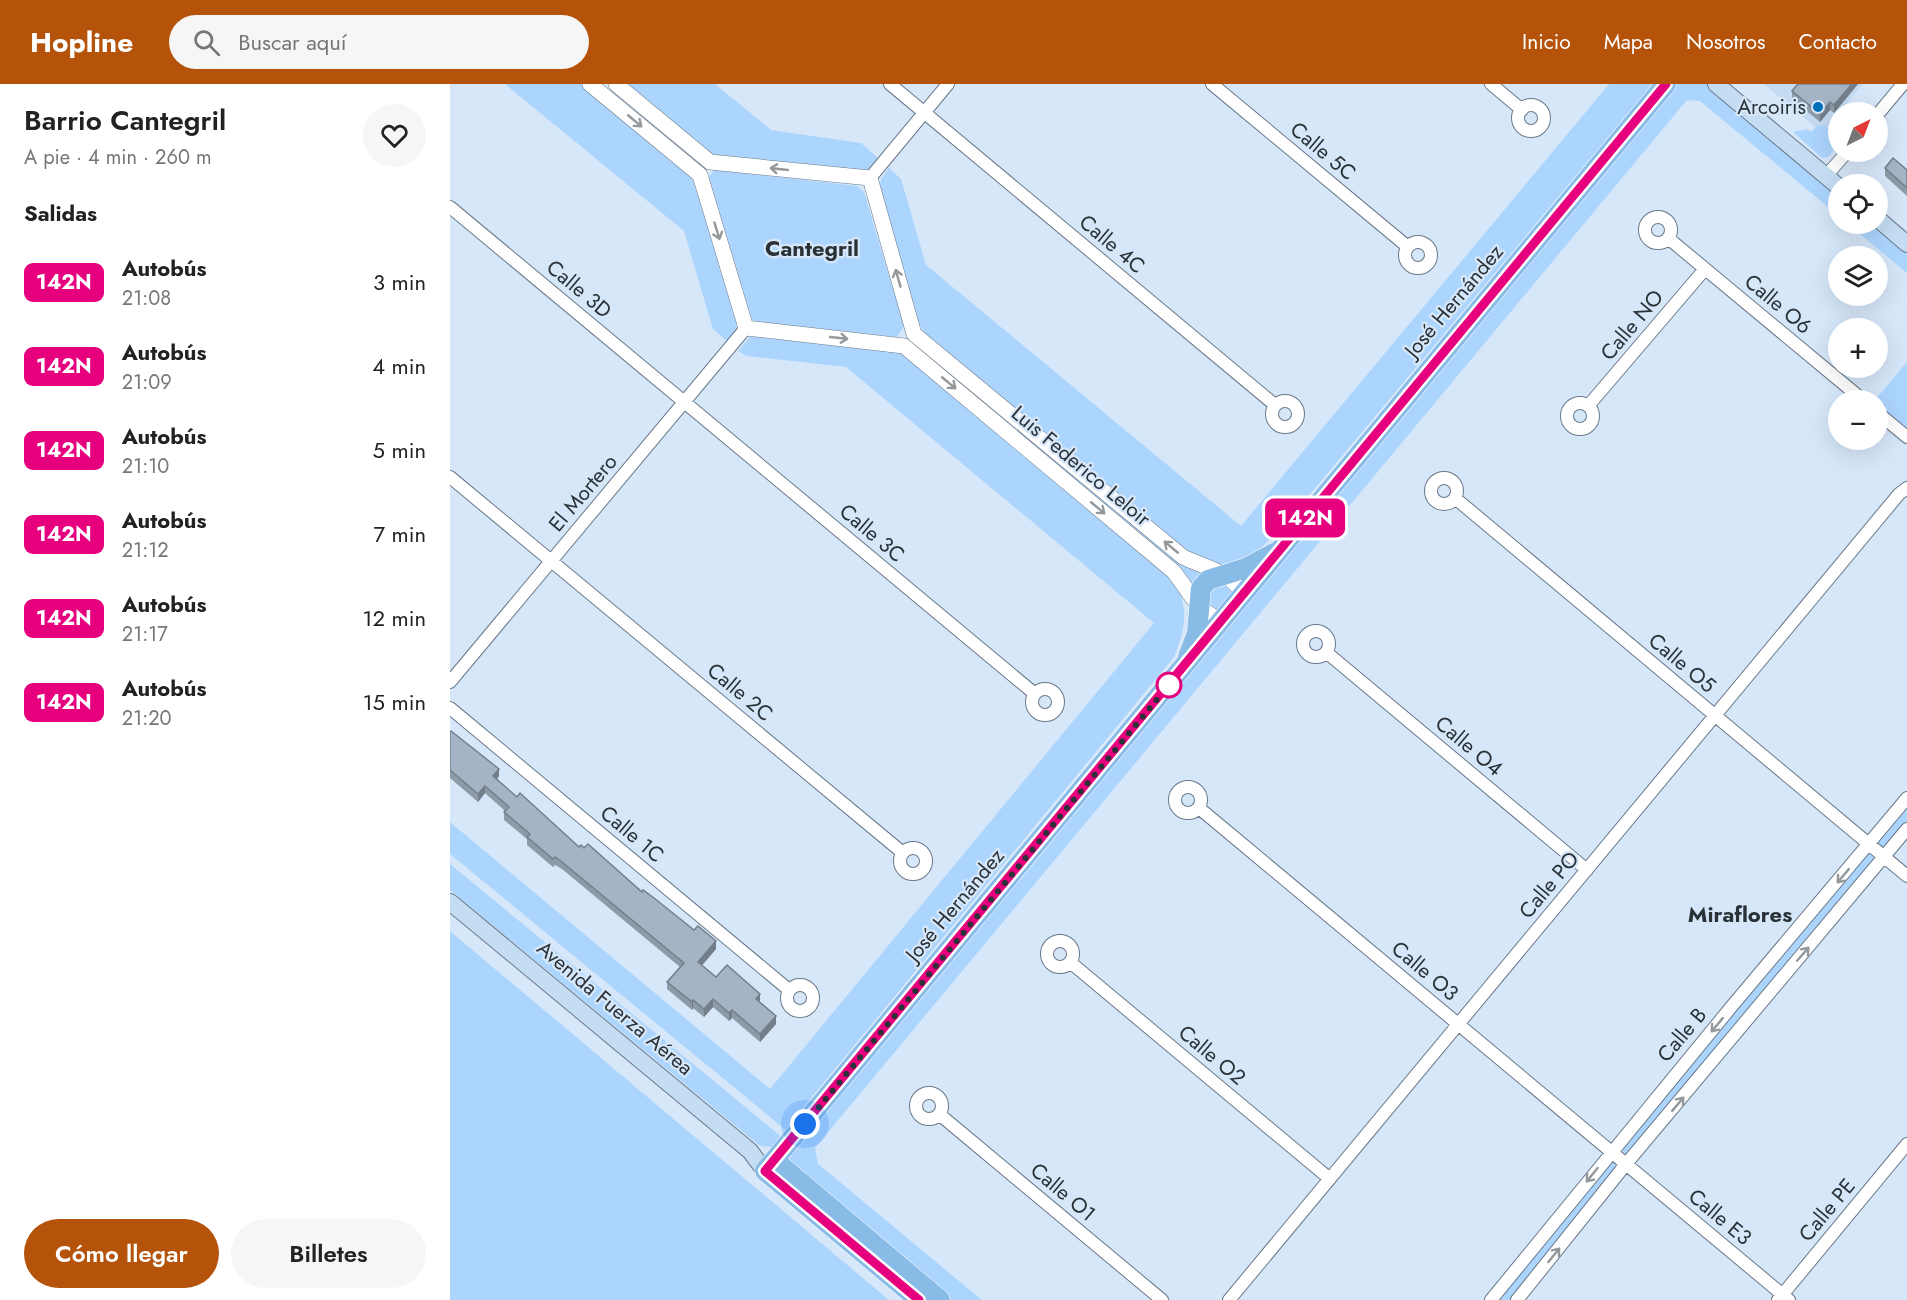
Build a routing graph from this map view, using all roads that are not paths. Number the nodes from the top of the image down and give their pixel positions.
1 (590, 84) edge
2 (616, 84) edge
3 (890, 84) edge
4 (948, 84) edge
5 (1212, 84) edge
6 (1491, 84) edge
7 (1666, 84) edge
8 (1716, 84) edge
9 (1903, 84) edge
10 (1888, 102) edge
11 (1522, 110) dead end
12 (924, 113) junction
13 (710, 162) junction
14 (700, 175) junction
15 (870, 178) junction
16 (1828, 179) edge
17 (450, 207) edge
18 (1888, 228) edge
19 (1668, 238) dead end
20 (1907, 244) edge
21 (1408, 247) dead end
22 (1705, 269) junction
23 (746, 328) junction
24 (914, 334) junction
25 (904, 346) junction
26 (1851, 390) edge
27 (684, 402) junction
28 (1275, 405) dead end
29 (1588, 406) dead end
30 (1888, 421) edge
31 (1903, 434) edge
32 (1907, 449) edge
33 (1907, 475) edge
34 (450, 477) edge
35 (1903, 491) edge
36 (1455, 498) dead end
37 (1279, 550) junction
38 (551, 561) junction
39 (1223, 574) junction
40 (1243, 597) junction
41 (1199, 606) junction
42 (1226, 618) junction
43 (1326, 652) dead end
44 (1182, 669) junction
45 (450, 682) edge
46 (1035, 694) dead end
47 (450, 708) edge
48 (1715, 716) junction
49 (1907, 798) edge
50 (1199, 808) dead end
51 (1907, 829) edge
52 (1869, 844) junction
53 (903, 854) dead end
54 (1884, 857) junction
55 (1587, 870) junction
56 (1907, 876) edge
57 (450, 902) edge
58 (1070, 962) dead end
59 (789, 990) dead end
60 (1458, 1024) junction
61 (939, 1114) dead end
62 (1907, 1144) edge
63 (1611, 1152) junction
64 (1626, 1164) junction
65 (770, 1166) junction
66 (1330, 1179) junction
67 (1783, 1298) edge
68 (919, 1300) edge
69 (940, 1300) edge
70 (1162, 1300) edge
71 (1229, 1300) edge
72 (1491, 1300) edge
73 (1517, 1300) edge

1 -> 14 street
2 - 13 street
3 - 12 street, Calle 4C
4 - 12 street
5 - 21 street, Calle 5C
6 - 11 street
7 - 37 main road, José Hernández
8 - 16 main road
9 - 10 street
12 - 15 street
12 - 28 street, Calle 4C
13 - 14 street
15 -> 13 street
14 -> 23 street
24 -> 15 street
17 - 27 street, Calle 3D
18 - 20 main road
19 - 22 street, Calle O6
22 - 26 street, Calle O6
22 - 29 street, Calle NO
23 -> 25 street
23 - 27 street, El Mortero
24 - 25 street
39 -> 24 street, Luis Federico Leloir
25 -> 41 street, Luis Federico Leloir
27 - 38 street, El Mortero
27 - 46 street, Calle 3C
30 - 31 street
31 - 32 street
33 - 35 street, Calle PO
34 - 38 street, Calle 2C
35 - 48 street, Calle PO
36 - 48 street, Calle O5
37 - 39 main road, José Hernández
37 - 40 main road, José Hernández
38 - 45 street, El Mortero
38 - 53 street, Calle 2C
39 - 40 street, Luis Federico Leloir
39 - 41 main road, José Hernández
40 - 42 main road, José Hernández
41 - 42 street, Luis Federico Leloir
41 - 44 main road, José Hernández
42 - 44 main road, José Hernández
43 - 55 street, Calle O4
44 - 65 main road, José Hernández
47 - 59 street, Calle 1C
48 - 52 street, Calle O5
48 - 55 street, Calle PO
49 - 52 street, Calle B
50 - 60 street, Calle O3
51 - 54 street, Calle B
52 - 54 street, Calle O5
52 -> 63 street, Calle B
54 - 56 street, Calle O5
64 -> 54 street, Calle B
55 - 60 street, Calle PO
57 - 65 main road, Avenida Fuerza Aérea
58 - 66 street, Calle O2
60 - 63 street, Calle O3
60 - 66 street, Calle PO
61 - 70 street, Calle O1
62 - 67 street, Calle PE
63 - 64 street, Calle O3
63 -> 72 street, Calle B
64 - 67 street, Calle E3
73 -> 64 street, Calle B
65 - 68 main road, Avenida Fuerza Aérea
65 - 69 main road, Avenida Fuerza Aérea
66 - 71 street, Calle PO

